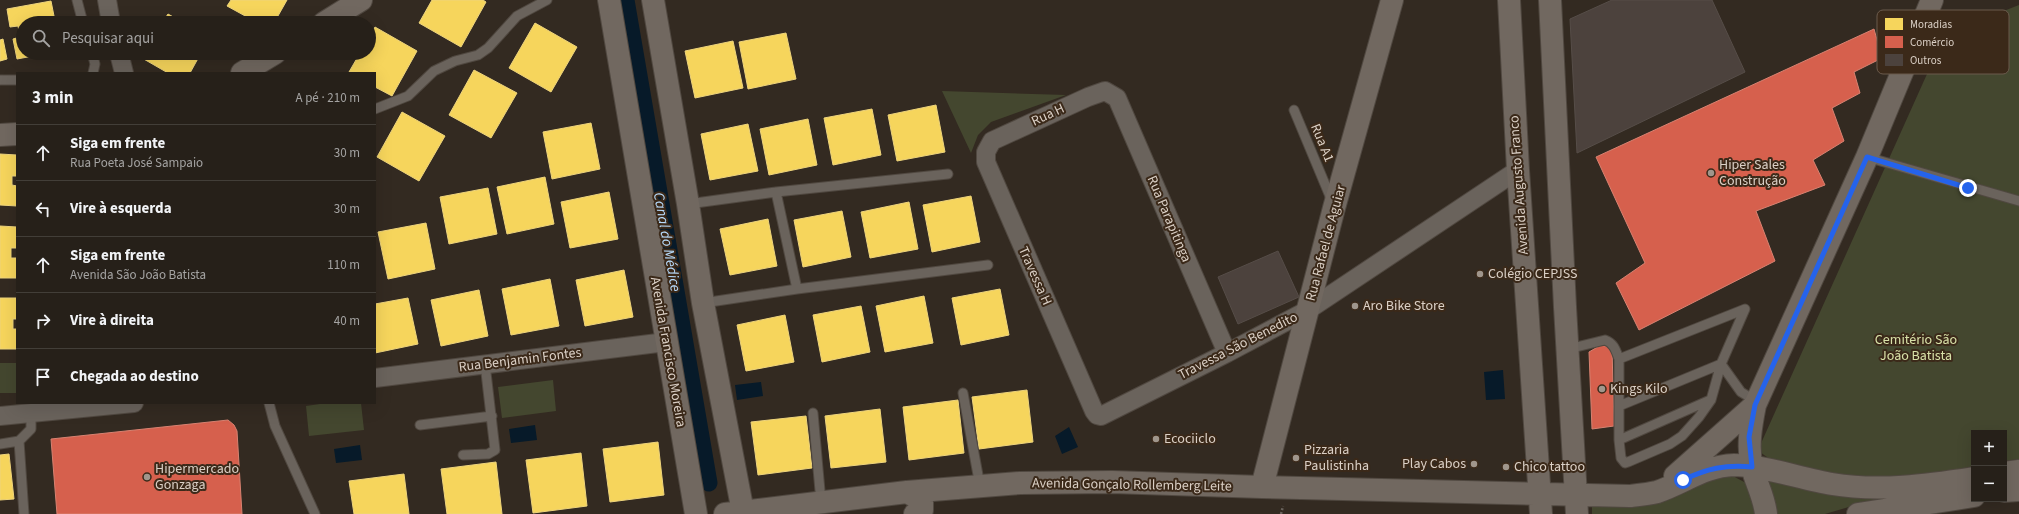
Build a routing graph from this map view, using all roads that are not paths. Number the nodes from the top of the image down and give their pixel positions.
1 (77, 0) edge
2 (107, 0) edge
3 (361, 0) edge
4 (547, 0) edge
5 (609, 0) edge
6 (653, 0) edge
7 (1392, 0) edge
8 (1509, 0) edge
9 (1552, 1) edge
10 (81, 16) edge
11 (110, 16) edge
12 (335, 16) edge
13 (95, 60) edge
14 (121, 60) edge
15 (263, 60) edge
16 (93, 72) edge
17 (124, 72) edge
18 (244, 72) edge
19 (1904, 74) edge
20 (0, 80) edge
21 (16, 80) edge
22 (1105, 91) joint
23 (376, 109) edge
24 (1294, 110) dead end
25 (16, 134) edge
26 (0, 135) edge
27 (992, 141) joint
28 (1867, 157) junction
29 (1518, 170) junction
30 (948, 174) dead end
31 (776, 192) junction
32 (2019, 201) edge
33 (688, 204) junction
34 (1334, 208) junction
35 (988, 266) dead end
36 (797, 289) junction
37 (702, 303) junction
38 (1308, 310) junction
39 (666, 342) junction
40 (1568, 349) junction
41 (1227, 353) junction
42 (1619, 359) junction
43 (485, 364) junction
44 (1721, 364) junction
45 (376, 378) edge
46 (963, 392) dead end
47 (1711, 400) junction
48 (1756, 403) junction
49 (123, 404) edge
50 (269, 404) edge
51 (1619, 406) junction
52 (1094, 411) joint
53 (31, 412) junction
54 (813, 412) dead end
55 (0, 416) edge
56 (492, 416) junction
57 (420, 425) dead end
58 (1619, 440) junction
59 (20, 441) junction
60 (0, 444) edge
61 (463, 455) dead end
62 (1752, 467) junction
63 (2019, 472) edge
64 (2007, 474) edge
65 (1971, 478) edge
66 (980, 486) junction
67 (1262, 487) junction
68 (2019, 490) edge
69 (2007, 491) edge
70 (907, 492) junction
71 (1657, 492) junction
72 (1971, 496) edge
73 (820, 502) junction
74 (1540, 504) edge
75 (1577, 504) edge
76 (734, 513) edge
77 (24, 514) edge
78 (315, 514) edge
79 (696, 514) edge
80 (915, 514) edge
81 (1766, 514) edge
82 (1858, 514) edge

1 - 10 lane
2 - 11 street
3 - 12 main road
4 - 23 lane
5 - 39 main road, Avenida Francisco Moreira
6 - 33 main road
7 - 34 main road, Rua Rafael de Aguiar
8 - 29 main road, Avenida Augusto Franco
9 - 40 main road
13 - 16 lane
14 - 17 street
15 - 18 main road
19 - 28 main road
20 - 21 lane
22 - 27 street, Rua H
22 - 41 street, Rua Parapitinga
24 - 34 lane, Rua A1
25 - 26 main road
27 - 52 street, Travessa H
28 - 32 lane
28 - 48 main road
29 - 38 street, Travessa São Benedito
29 - 74 main road, Avenida Augusto Franco
30 - 31 lane
31 - 33 lane
31 - 36 lane
33 - 37 main road
34 - 38 main road, Rua Rafael de Aguiar
35 - 36 lane
36 - 37 lane
37 - 76 main road
38 - 41 street, Travessa São Benedito
38 - 67 main road, Rua Rafael de Aguiar
39 - 43 street, Rua Benjamin Fontes
39 - 79 main road, Avenida Francisco Moreira
40 - 42 lane
40 - 75 main road
41 - 52 street, Travessa São Benedito
42 - 44 lane
42 - 51 lane
43 - 45 street, Rua Benjamin Fontes
43 - 56 lane
44 - 47 lane
44 - 48 lane
44 - 51 lane
46 - 66 lane
47 - 58 lane
47 - 58 lane
48 - 62 main road
48 - 71 main road
49 - 53 street
50 - 78 lane
51 - 58 lane
53 - 55 street
53 - 59 lane
54 - 73 lane
56 - 57 lane
56 - 61 lane
59 - 60 lane
59 - 77 lane
62 - 65 main road, Avenida Gonçalo Rollemberg Leite
62 - 71 main road, Avenida Gonçalo Rollemberg Leite
62 - 81 main road
63 - 64 main road
66 - 67 main road, Avenida Gonçalo Rollemberg Leite
66 - 70 main road, Avenida Gonçalo Rollemberg Leite
67 - 74 main road, Avenida Gonçalo Rollemberg Leite
68 - 69 main road
70 - 73 main road, Avenida Gonçalo Rollemberg Leite
70 - 80 main road
71 - 75 main road, Avenida Gonçalo Rollemberg Leite
72 - 82 main road
73 - 76 main road, Avenida Gonçalo Rollemberg Leite
74 - 75 main road, Avenida Gonçalo Rollemberg Leite

